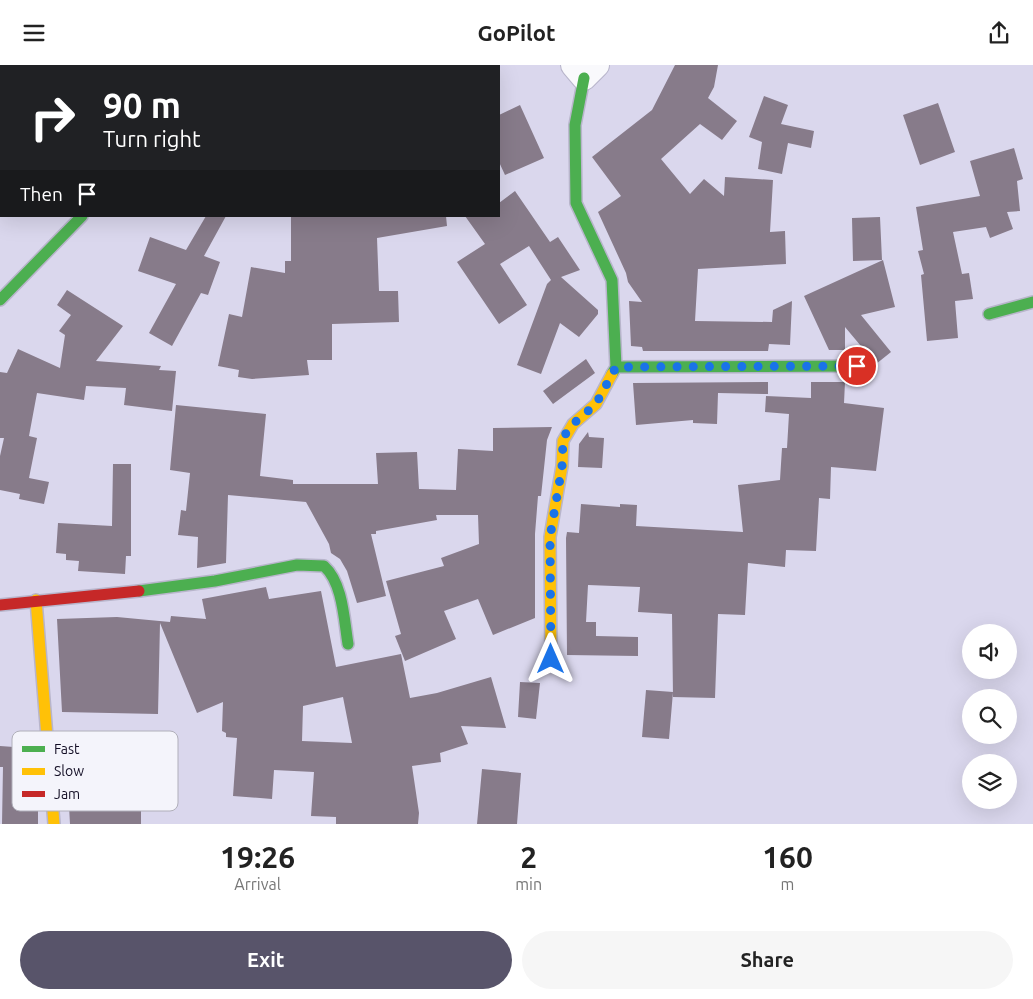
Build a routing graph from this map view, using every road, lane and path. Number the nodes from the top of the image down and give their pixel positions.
1 (584, 69) edge
2 (81, 217) edge
3 (0, 299) edge
4 (1033, 302) edge
5 (989, 314) dead end
6 (857, 366) dead end
7 (616, 367) junction
8 (36, 600) junction
9 (0, 605) edge
10 (348, 644) dead end
11 (551, 659) dead end
12 (48, 731) edge
13 (54, 811) edge
14 (54, 824) edge

1 - 7 street
2 - 3 street
4 - 5 street
6 - 7 street
7 - 11 street
8 - 9 street
8 - 10 street
8 - 12 street
13 - 14 street

